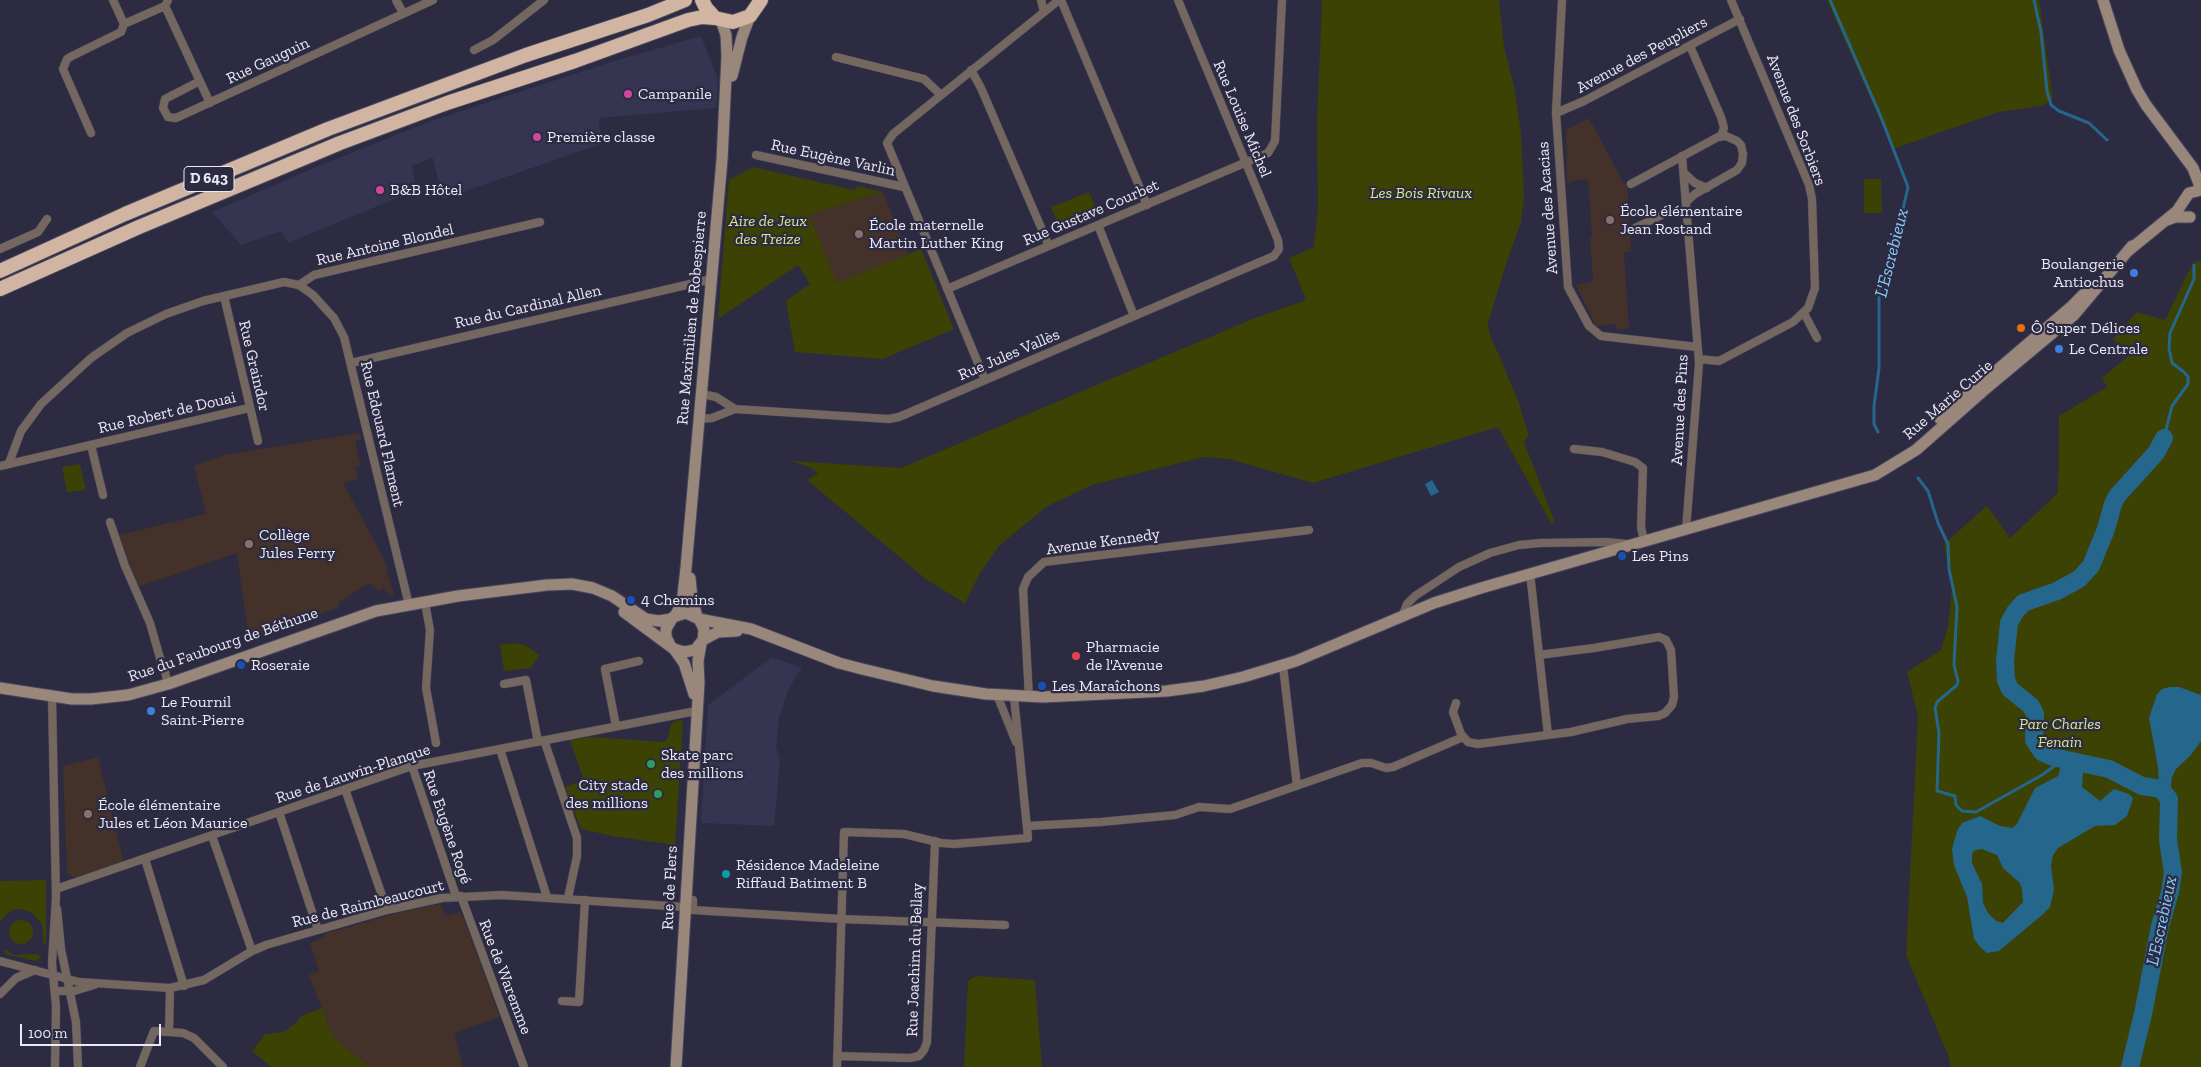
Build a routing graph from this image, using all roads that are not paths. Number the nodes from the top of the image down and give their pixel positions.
1 (112, 0) edge
2 (396, 0) edge
3 (432, 0) edge
4 (544, 0) edge
5 (685, 0) edge
6 (702, 0) edge
7 (1041, 0) edge
8 (1060, 0) edge
9 (1178, 0) edge
10 (1282, 0) edge
11 (1562, 0) edge
12 (1731, 0) edge
13 (2103, 0) edge
14 (167, 3) edge
15 (759, 6) edge
16 (1044, 12) junction
17 (403, 14) junction
18 (1740, 18) junction
19 (718, 19) junction
20 (124, 24) junction
21 (1690, 46) junction
22 (474, 50) dead end
23 (836, 57) dead end
24 (972, 70) junction
25 (200, 82) junction
26 (941, 95) junction
27 (210, 102) junction
28 (726, 104) junction
29 (1556, 113) junction
30 (91, 133) dead end
31 (1721, 136) junction
32 (756, 155) dead end
33 (1682, 156) junction
34 (1245, 162) junction
35 (2188, 162) junction
36 (1684, 173) junction
37 (1631, 184) dead end
38 (904, 188) junction
39 (1707, 188) junction
40 (2201, 189) edge
41 (2185, 198) junction
42 (1686, 202) junction
43 (1148, 205) junction
44 (1687, 213) junction
45 (2195, 218) edge
46 (47, 219) dead end
47 (540, 222) dead end
48 (2161, 223) junction
49 (1098, 226) junction
50 (1633, 229) dead end
51 (1049, 246) junction
52 (0, 249) edge
53 (1278, 249) joint
54 (0, 271) edge
55 (712, 278) junction
56 (299, 285) junction
57 (0, 289) edge
58 (947, 289) junction
59 (224, 296) junction
60 (1804, 313) junction
61 (1134, 316) junction
62 (1817, 338) dead end
63 (1697, 347) junction
64 (1699, 359) junction
65 (351, 363) junction
66 (985, 380) junction
67 (702, 394) junction
68 (249, 408) junction
69 (735, 409) junction
70 (700, 419) junction
71 (258, 441) dead end
72 (91, 445) junction
73 (1574, 449) dead end
74 (9, 464) junction
75 (0, 466) edge
76 (103, 495) dead end
77 (110, 522) dead end
78 (1309, 530) dead end
79 (1686, 530) junction
80 (690, 534) junction
81 (1638, 543) junction
82 (1530, 573) junction
83 (425, 602) junction
84 (409, 605) junction
85 (673, 617) junction
86 (1402, 617) junction
87 (698, 618) junction
88 (773, 638) junction
89 (702, 642) junction
90 (672, 647) junction
91 (1539, 655) junction
92 (160, 658) tunnel mouth
93 (639, 661) dead end
94 (1283, 666) junction
95 (164, 672) tunnel mouth
96 (168, 684) junction
97 (504, 684) dead end
98 (0, 688) edge
99 (997, 695) junction
100 (52, 697) junction
101 (1014, 697) junction
102 (1029, 697) junction
103 (1456, 703) dead end
104 (696, 711) junction
105 (616, 726) junction
106 (1548, 735) junction
107 (1463, 737) junction
108 (541, 741) junction
109 (436, 743) dead end
110 (500, 749) junction
111 (1019, 749) junction
112 (412, 766) junction
113 (1297, 786) junction
114 (345, 789) junction
115 (279, 812) junction
116 (1027, 826) junction
117 (212, 836) junction
118 (935, 841) junction
119 (145, 860) junction
120 (56, 893) junction
121 (458, 896) junction
122 (547, 897) junction
123 (568, 898) junction
124 (585, 900) junction
125 (685, 903) junction
126 (387, 910) junction
127 (841, 919) junction
128 (931, 922) junction
129 (1005, 924) dead end
130 (318, 930) junction
131 (252, 952) junction
132 (0, 961) edge
133 (35, 970) junction
134 (54, 975) junction
135 (69, 980) junction
136 (98, 984) junction
137 (184, 986) junction
138 (170, 988) junction
139 (55, 991) junction
140 (71, 991) junction
141 (0, 994) edge
142 (562, 1001) dead end
143 (169, 1032) junction
144 (837, 1056) junction
145 (55, 1067) edge
146 (78, 1067) edge
147 (140, 1067) edge
148 (223, 1067) edge
149 (524, 1067) edge
150 (676, 1067) edge
151 (837, 1067) edge

1 - 20 street
2 - 17 street
3 - 17 street, Rue Gauguin
4 - 22 street
5 - 54 highway, D 643
6 - 19 highway
7 - 16 street
8 - 16 street, Rue Eugène Varlin
8 - 43 street
9 - 34 street, Rue Louise Michel
10 - 34 street, Rue Gustave Courbet
11 - 29 street, Avenue des Acacias
12 - 18 street, Avenue des Sorbiers
13 - 35 street
14 - 20 street
14 - 25 street
15 - 19 highway
15 - 28 street, Rue Maximilien de Robespierre
16 - 24 street, Rue Eugène Varlin
17 - 27 street, Rue Gauguin
18 - 21 street, Avenue des Peupliers
18 - 60 street, Avenue des Sorbiers
19 - 28 street, Rue Maximilien de Robespierre
19 - 57 highway, D 643
20 - 30 street
21 - 29 street, Avenue des Peupliers
21 - 31 street
23 - 26 street
24 - 26 street, Rue Eugène Varlin
24 - 51 street
25 - 27 street
25 - 27 street, Rue Gauguin
26 - 38 street, Rue Eugène Varlin
28 - 55 street, Rue Maximilien de Robespierre
29 - 63 street, Avenue des Acacias
31 - 33 street
31 - 39 street
32 - 38 street, Rue Eugène Varlin
33 - 36 street
33 - 37 street
34 - 43 street, Rue Gustave Courbet
34 - 53 street, Rue Louise Michel
35 - 40 street
35 - 41 street
36 - 39 street
36 - 42 street, Avenue des Pins
38 - 58 street, Rue Eugène Varlin
39 - 42 street
40 - 41 street
41 - 45 street
41 - 48 street, Rue Marie Curie
42 - 44 street, Avenue des Pins
43 - 49 street, Rue Gustave Courbet
44 - 50 street
44 - 63 street, Avenue des Pins
45 - 48 street, Rue Marie Curie
46 - 52 street
47 - 56 street, Rue Antoine Blondel
48 - 79 street, Rue Marie Curie
49 - 51 street, Rue Gustave Courbet
49 - 61 street
51 - 58 street, Rue Gustave Courbet
53 - 61 street, Rue Jules Vallès
55 - 65 street, Rue du Cardinal Allen
55 - 67 street, Rue Maximilien de Robespierre
56 - 59 street, Rue Antoine Blondel
56 - 65 street, Rue Edouard Flament
58 - 66 street, Rue Eugène Varlin
59 - 68 street, Rue Graindor
59 - 74 street, Rue Antoine Blondel
60 - 62 street
60 - 64 street
61 - 66 street, Rue Jules Vallès
63 - 64 street, Avenue des Pins
64 - 79 street, Avenue des Pins
65 - 84 street, Rue Edouard Flament
66 - 69 street, Rue Jules Vallès
67 - 69 street, Rue Jules Vallès
67 - 70 street, Rue Maximilien de Robespierre
68 - 71 street, Rue Graindor
68 - 72 street, Rue Robert de Douai
69 - 70 street, Rue Jules Vallès
70 - 80 street, Rue Maximilien de Robespierre
72 - 74 street, Rue Robert de Douai
72 - 76 street, Rue Robert de Douai
73 - 81 street
74 - 75 street, Rue Robert de Douai
77 - 92 street
78 - 102 street, Avenue Kennedy
79 - 81 street, Rue Marie Curie
80 - 85 street, Rue Maximilien de Robespierre
80 - 87 street, Rue Maximilien de Robespierre
81 - 82 street, Rue Marie Curie
81 - 86 street
82 - 86 street, Rue Marie Curie
82 - 91 street
83 - 84 street, Rue du Faubourg de Béthune
83 - 85 street, Rue du Faubourg de Béthune
83 - 90 street, Rue du Faubourg de Béthune
83 - 109 street
84 - 96 street, Rue du Faubourg de Béthune
85 - 87 street, Rue du Faubourg de Béthune
85 - 90 street
86 - 94 street, Rue Marie Curie
87 - 88 street, Rue du Faubourg de Béthune
87 - 89 street
88 - 89 street
88 - 99 street, Rue Marie Curie
89 - 90 street
89 - 104 street, Rue de Flers
90 - 104 street, Rue de Flers
91 - 106 street
91 - 106 street
93 - 105 street
94 - 102 street, Rue Marie Curie
94 - 113 street
95 - 96 street
96 - 100 street, Rue du Faubourg de Béthune
97 - 108 street
98 - 100 street, Rue du Faubourg de Béthune
99 - 101 street, Rue Marie Curie
99 - 111 street
100 - 120 street
101 - 102 street, Rue Marie Curie
101 - 111 street
103 - 107 street
104 - 105 street, Rue de Lauwin-Planque
104 - 125 street, Rue de Flers
105 - 108 street, Rue de Lauwin-Planque
106 - 107 street
107 - 113 street
108 - 110 street, Rue de Lauwin-Planque
108 - 123 street
110 - 112 street, Rue de Lauwin-Planque
110 - 122 street
111 - 116 street
112 - 114 street, Rue de Lauwin-Planque
112 - 121 street, Rue Eugène Rogé
113 - 116 street
114 - 115 street, Rue de Lauwin-Planque
114 - 126 street
115 - 117 street, Rue de Lauwin-Planque
115 - 130 street
116 - 118 street
117 - 119 street, Rue de Lauwin-Planque
117 - 131 street
118 - 127 street
118 - 128 street, Rue Joachim du Bellay
119 - 120 street, Rue de Lauwin-Planque
119 - 137 street
120 - 134 street
120 - 135 street
121 - 122 street, Rue de Raimbeaucourt
121 - 126 street, Rue de Raimbeaucourt
121 - 149 street, Rue de Waremme
122 - 123 street, Rue de Raimbeaucourt
123 - 124 street, Rue de Raimbeaucourt
124 - 125 street, Rue de Raimbeaucourt
124 - 142 street
125 - 127 street
125 - 150 street, Rue de Flers
126 - 130 street, Rue de Raimbeaucourt
127 - 128 street
127 - 144 street
128 - 129 street
128 - 144 street, Rue Joachim du Bellay
130 - 131 street, Rue de Raimbeaucourt
131 - 137 street, Rue de Raimbeaucourt
132 - 133 street, Rue de Raimbeaucourt
133 - 134 street, Rue de Raimbeaucourt
133 - 141 street
134 - 135 street, Rue de Raimbeaucourt
134 - 139 street
135 - 136 street, Rue de Raimbeaucourt
135 - 140 street
136 - 138 street, Rue de Raimbeaucourt
136 - 140 street, Rue de Raimbeaucourt
137 - 138 street, Rue de Raimbeaucourt
138 - 143 street
139 - 140 street, Rue de Raimbeaucourt
139 - 145 street
140 - 146 street
143 - 147 street
143 - 148 street
144 - 151 street

